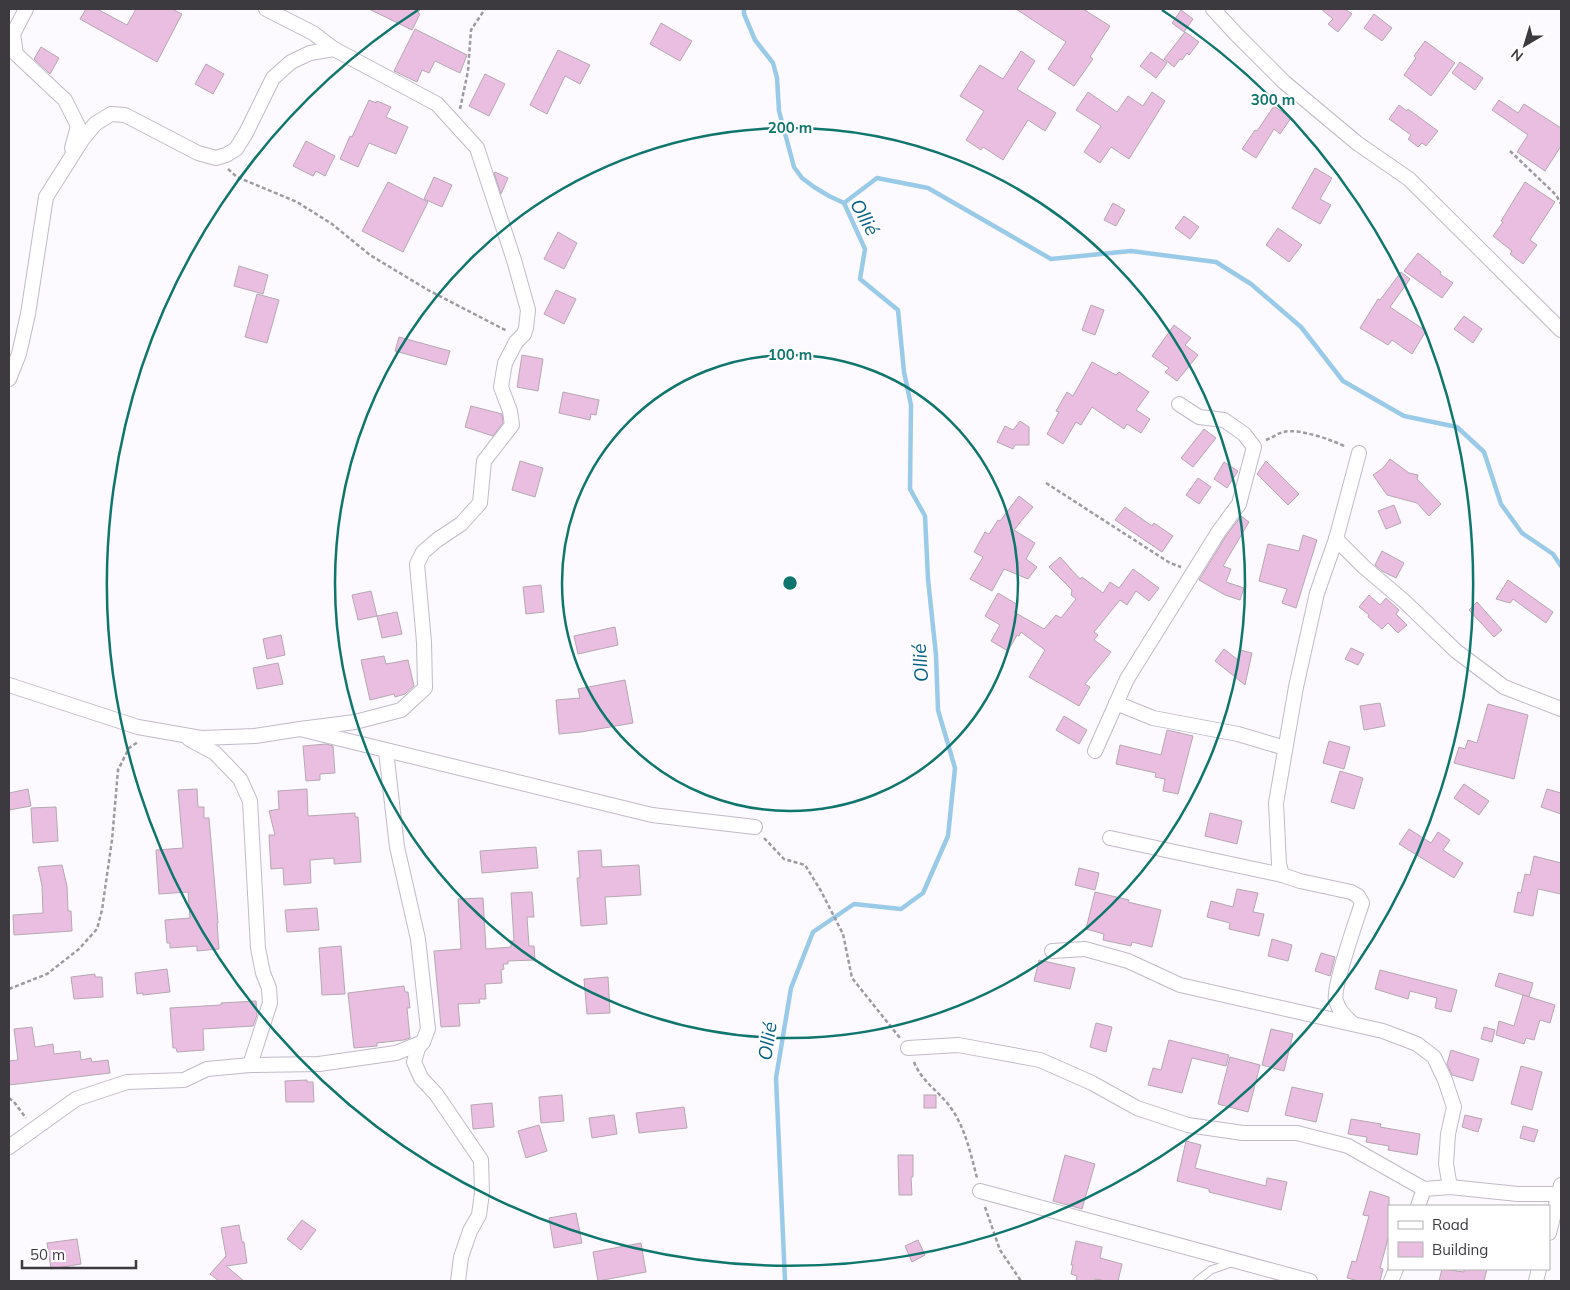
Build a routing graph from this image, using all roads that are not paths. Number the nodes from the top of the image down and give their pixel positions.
1 (26, 9) edge
2 (266, 9) edge
3 (1213, 9) edge
4 (334, 48) junction
5 (68, 163) junction
6 (1561, 330) edge
7 (9, 380) edge
8 (1178, 404) dead end
9 (1358, 453) road end
10 (1336, 539) junction
11 (9, 685) edge
12 (1116, 703) junction
13 (1561, 709) edge
14 (300, 729) junction
15 (181, 734) junction
16 (1285, 748) junction
17 (386, 751) junction
18 (1095, 752) dead end
19 (755, 827) dead end
20 (1110, 838) dead end
21 (1282, 875) junction
22 (1052, 951) dead end
23 (1353, 1023) junction
24 (422, 1042) junction
25 (908, 1048) dead end
26 (250, 1065) junction
27 (9, 1146) edge
28 (1450, 1187) junction
29 (1424, 1189) junction
30 (980, 1191) dead end
31 (1561, 1191) edge
32 (1418, 1205) edge
33 (1550, 1230) edge
34 (1237, 1261) junction
35 (458, 1281) edge
36 (1197, 1281) edge
37 (1310, 1281) edge

1 - 5 street
2 - 4 street
3 - 6 street
4 - 5 street
4 - 14 street
5 - 7 street
8 - 12 street
9 - 10 street
10 - 13 street
10 - 16 street
11 - 15 street
12 - 16 street
12 - 18 street
14 - 15 street
14 - 17 street
15 - 26 street
16 - 21 street
17 - 19 street
17 - 24 street
20 - 21 street
21 - 23 street
22 - 23 street
23 - 28 street
24 - 26 street
24 - 35 street
25 - 29 street
26 - 27 street
28 - 29 street
28 - 31 street
29 - 32 street
30 - 34 street
31 - 33 street
34 - 36 lane
34 - 37 street

